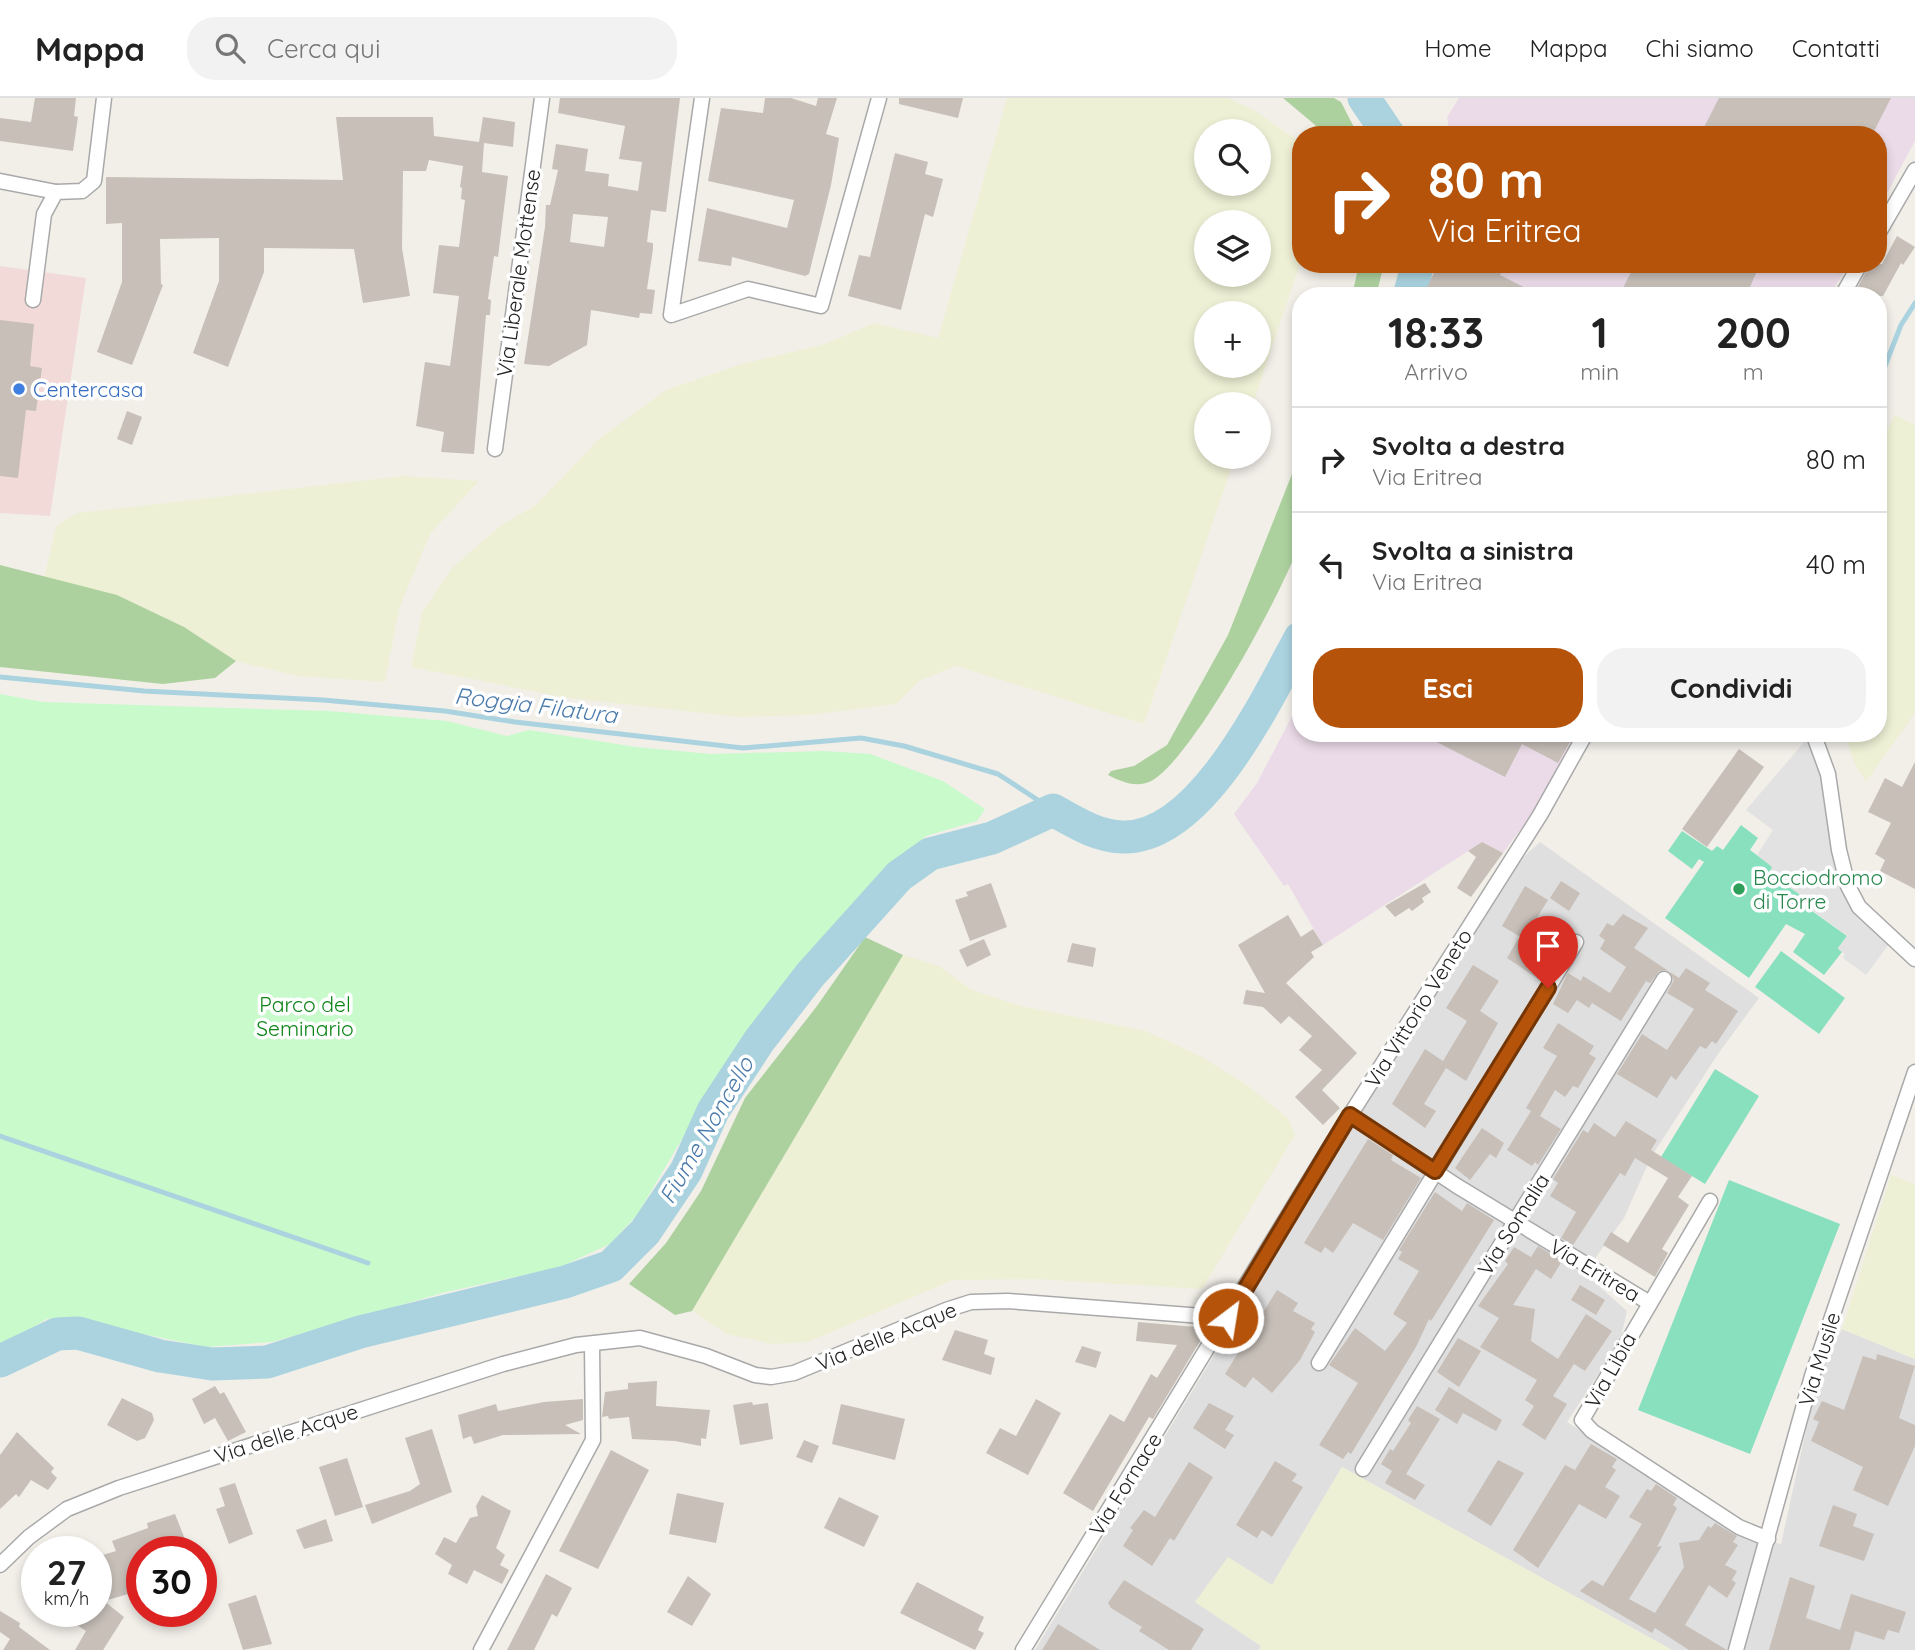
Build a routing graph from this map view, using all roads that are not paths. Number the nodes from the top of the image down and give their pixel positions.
1 (104, 98) edge
2 (542, 98) edge
3 (702, 98) edge
4 (879, 98) edge
5 (1915, 170) edge
6 (0, 181) edge
7 (56, 192) junction
8 (1887, 218) edge
9 (33, 300) dead end
10 (495, 449) dead end
11 (1581, 742) edge
12 (1816, 742) edge
13 (1576, 942) dead end
14 (1915, 959) edge
15 (1664, 979) dead end
16 (1915, 1072) edge
17 (1350, 1115) junction
18 (1435, 1171) junction
19 (1710, 1201) dead end
20 (1515, 1222) junction
21 (1648, 1303) junction
22 (1228, 1318) junction
23 (592, 1343) junction
24 (1319, 1363) dead end
25 (1363, 1469) dead end
26 (1768, 1539) junction
27 (0, 1565) edge
28 (481, 1650) edge
29 (1023, 1650) edge
30 (1736, 1650) edge

1 - 7 street
2 - 10 street, Via Liberale Mottense
3 - 4 street
5 - 8 street
6 - 7 street
7 - 9 street
11 - 17 street, Via Vittorio Veneto
12 - 14 street
13 - 18 street
15 - 20 street, Via Somalia
16 - 26 street, Via Musile
17 - 18 street, Via Eritrea
17 - 22 street, Via Vittorio Veneto
18 - 20 street, Via Eritrea
18 - 24 street
19 - 21 street, Via Libia
20 - 21 street, Via Eritrea
20 - 25 street, Via Somalia
21 - 26 street, Via Libia
22 - 23 street, Via delle Acque
22 - 29 street, Via Fornace
23 - 27 street, Via delle Acque
23 - 28 street
26 - 30 street, Via Musile

